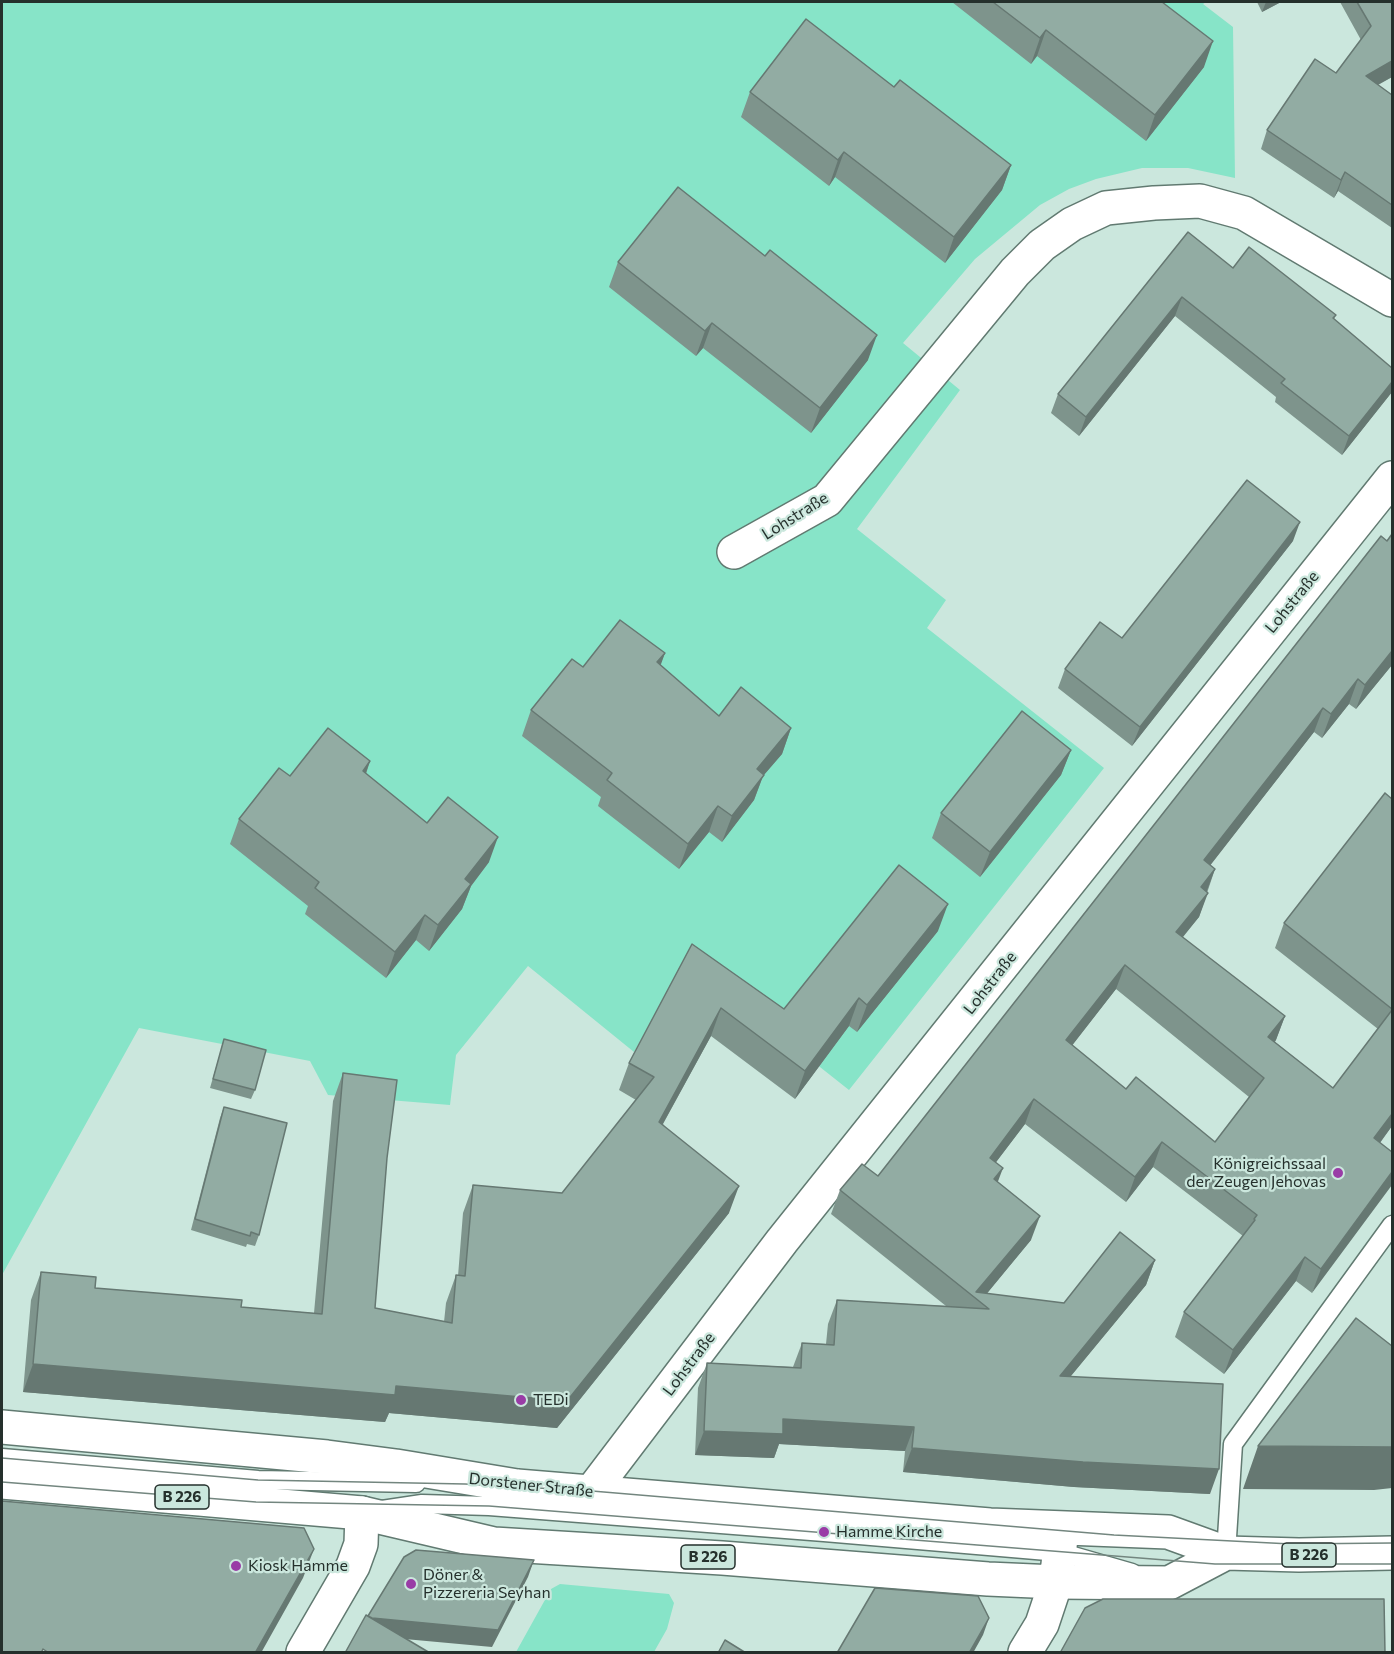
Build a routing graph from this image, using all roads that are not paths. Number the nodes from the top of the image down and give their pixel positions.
1 (1392, 300) edge
2 (1392, 478) edge
3 (734, 552) dead end
4 (1392, 1225) edge
5 (2, 1427) edge
6 (2, 1458) edge
7 (337, 1469) junction
8 (2, 1482) edge
9 (592, 1491) junction
10 (362, 1513) junction
11 (1226, 1553) junction
12 (1392, 1553) edge
13 (1059, 1554) junction
14 (303, 1653) edge
15 (1025, 1653) edge

1 - 3 main road, Lohstraße
2 - 9 main road, Lohstraße
4 - 11 lane
5 - 7 main road, Dorstener Straße / B 226
6 - 7 lane
7 - 9 main road, Dorstener Straße / B 226
7 - 10 main road
8 - 10 main road, Dorstener Straße / B 226
9 - 13 main road, Dorstener Straße / B 226
10 - 13 main road, Dorstener Straße / B 226
10 - 14 main road
11 - 12 main road, Dorstener Straße / B 226
11 - 13 main road, Dorstener Straße / B 226
11 - 13 main road, Dorstener Straße / B 226
13 - 15 main road

